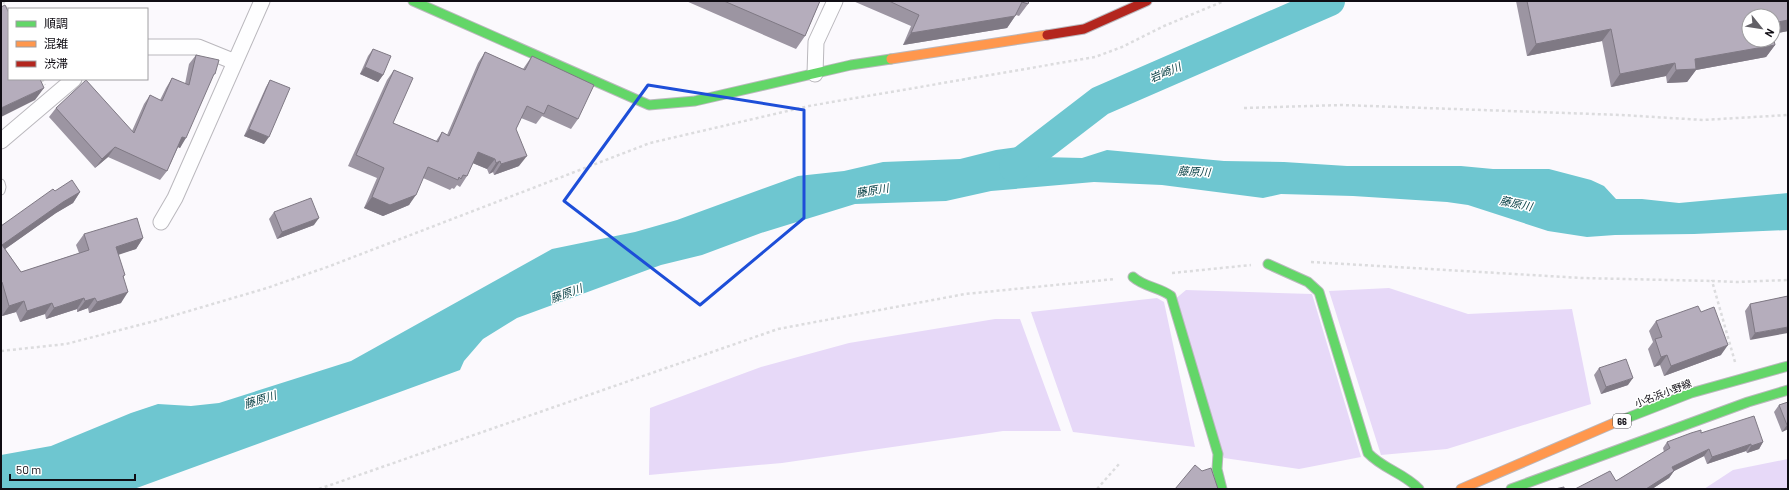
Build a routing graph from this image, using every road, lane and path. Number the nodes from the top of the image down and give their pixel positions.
1 (3, 1) edge
2 (262, 1) edge
3 (413, 1) edge
4 (835, 1) edge
5 (1147, 1) edge
6 (1224, 1) edge
7 (8, 11) edge
8 (148, 47) edge
9 (235, 62) junction
10 (815, 74) junction
11 (73, 80) edge
12 (1244, 108) dead end
13 (1788, 115) edge
14 (1, 141) edge
15 (1, 183) edge
16 (1, 191) edge
17 (161, 222) dead end
18 (1304, 261) dead end
19 (1268, 264) joint
20 (1170, 274) dead end
21 (1133, 278) joint
22 (1788, 280) edge
23 (1712, 281) junction
24 (1, 351) edge
25 (1788, 366) edge
26 (1739, 379) junction
27 (1788, 390) edge
28 (1118, 464) dead end
29 (319, 489) edge
30 (1097, 489) edge
31 (1222, 489) edge
32 (1419, 489) edge
33 (1462, 489) edge
34 (1511, 489) edge

1 - 7 path
2 - 9 street
3 - 10 street
4 - 10 street
5 - 10 street
6 - 24 path
8 - 9 street
9 - 17 street
11 - 14 street
12 - 13 path
15 - 16 lane
18 - 23 path
19 - 20 path
19 - 32 street
21 - 29 path
21 - 31 street
22 - 23 path
23 - 26 path
25 - 26 street, 小名浜小野線 / 66
26 - 33 street, 小名浜小野線 / 66
27 - 34 street
28 - 30 path

